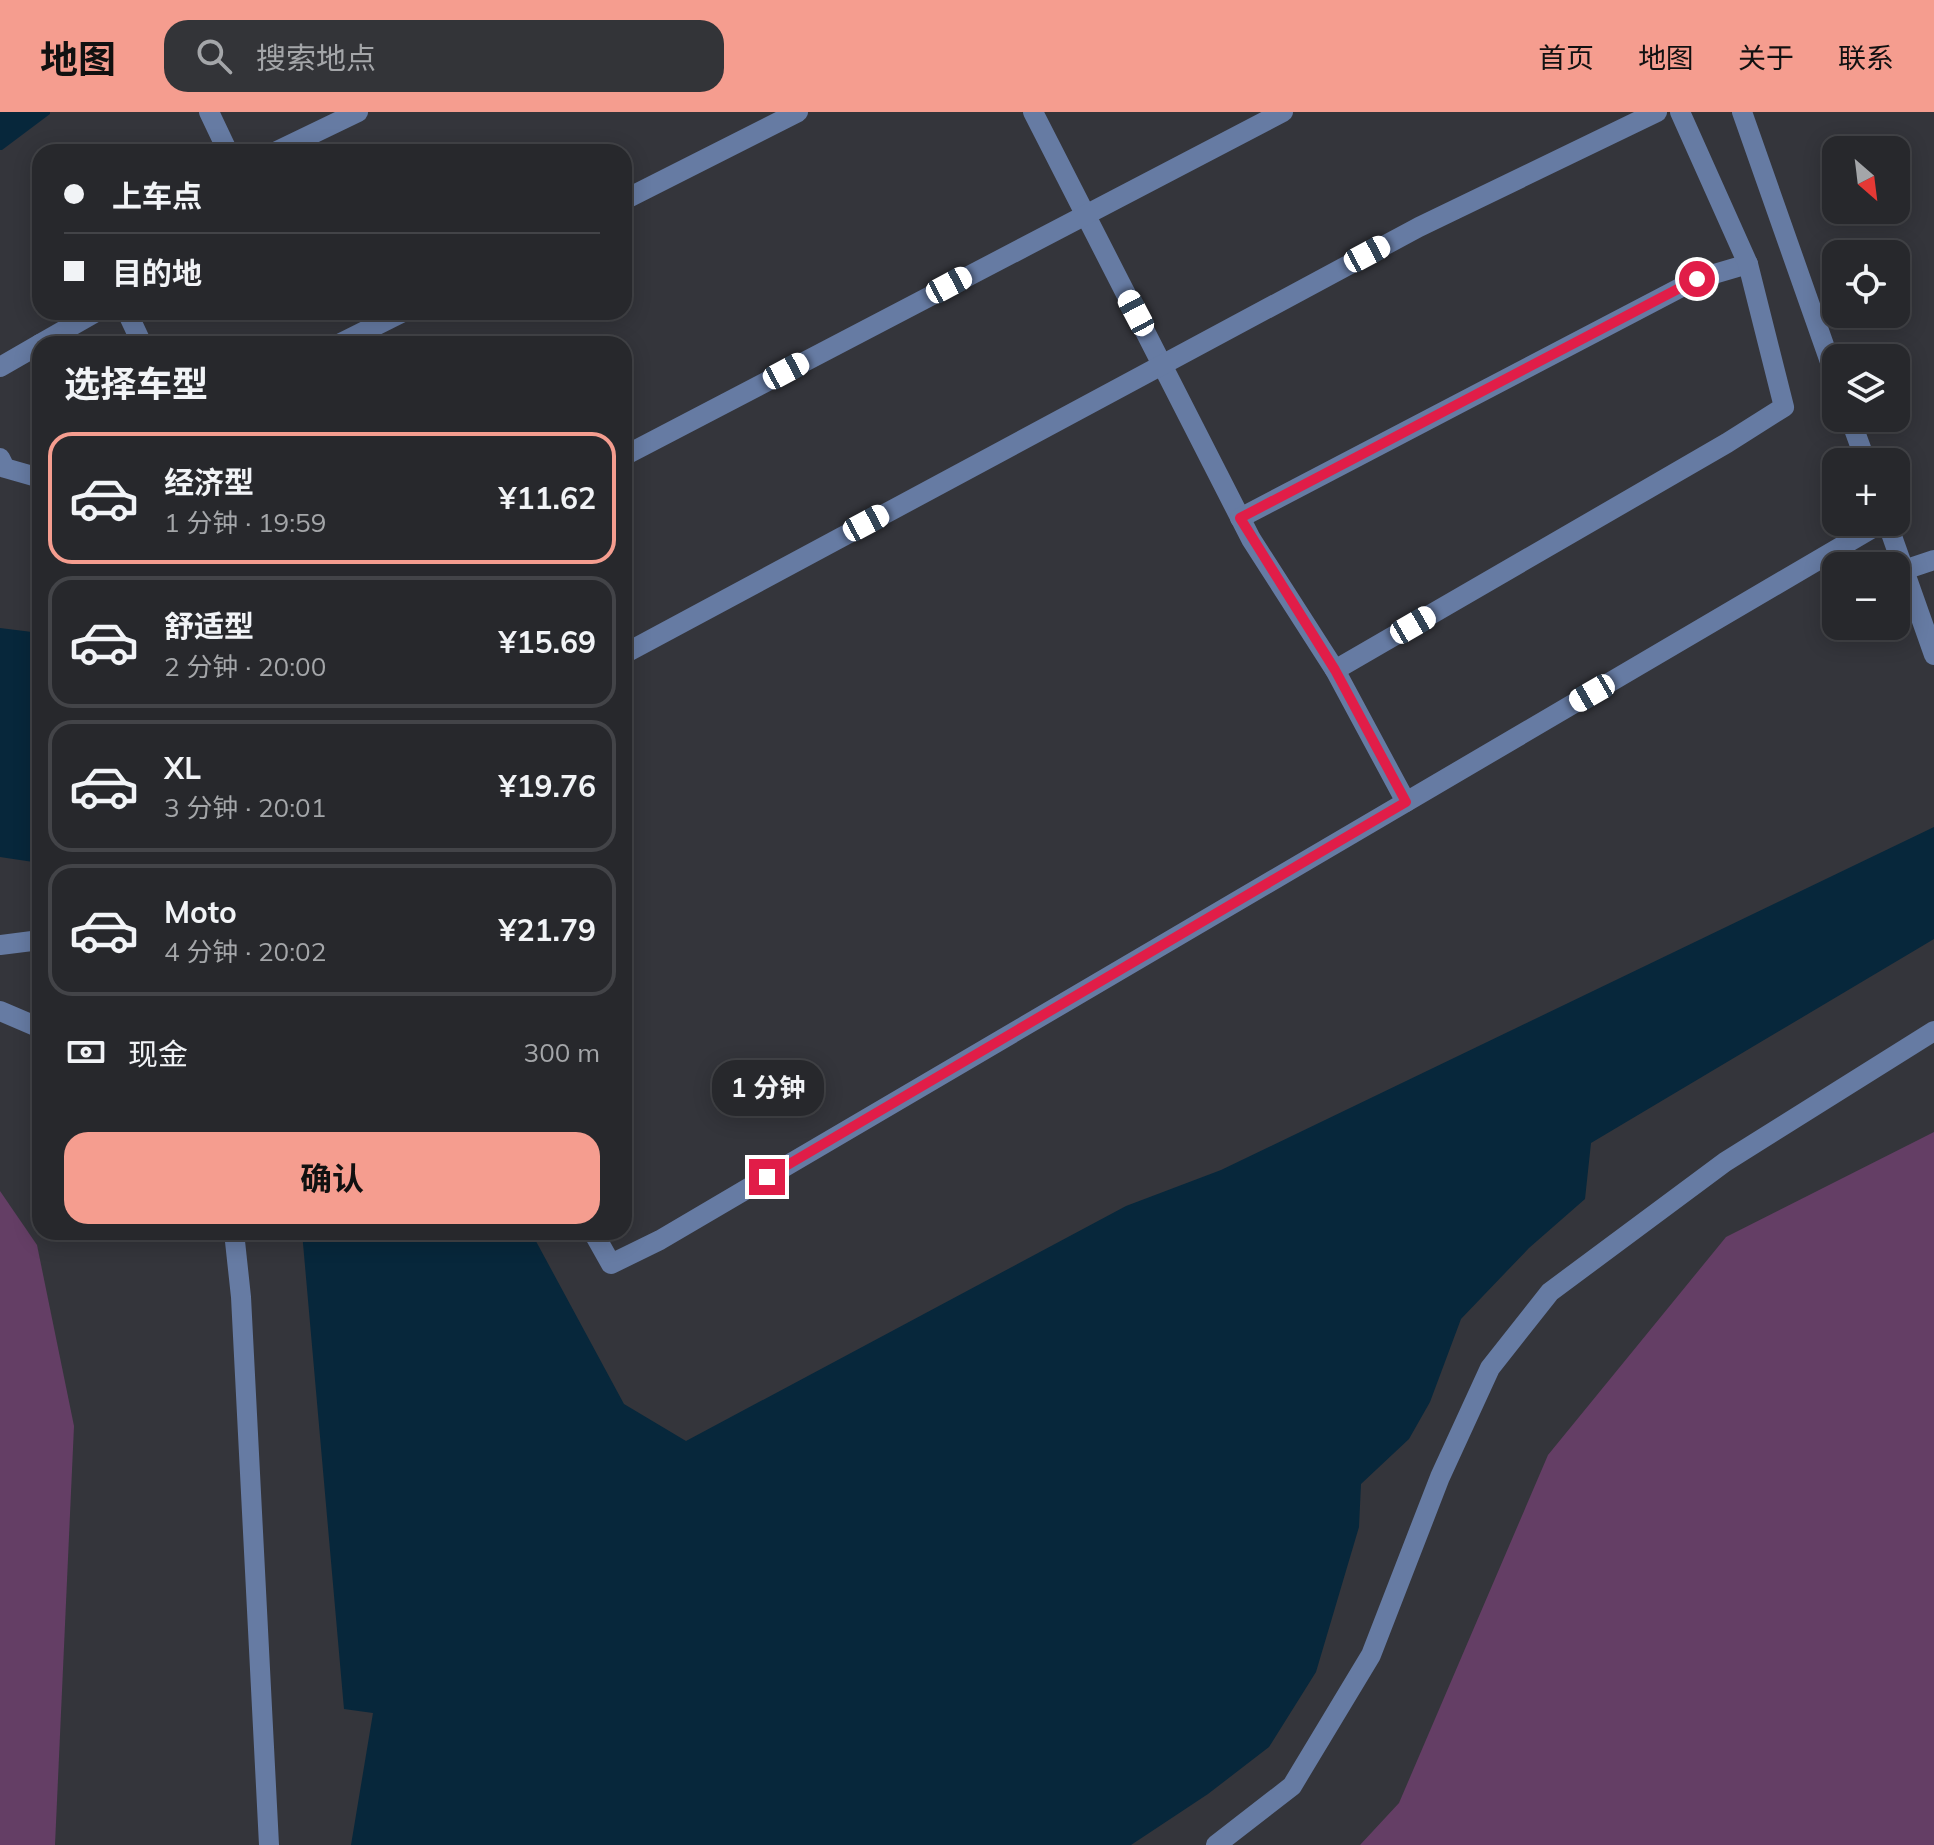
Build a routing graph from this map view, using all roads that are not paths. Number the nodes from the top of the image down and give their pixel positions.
1 (209, 112) edge
2 (358, 112) edge
3 (798, 112) edge
4 (1033, 112) edge
5 (1283, 112) edge
6 (1657, 112) edge
7 (1680, 112) edge
8 (1742, 112) edge
9 (224, 144) edge
10 (292, 144) edge
11 (632, 196) edge
12 (1084, 214) junction
13 (1748, 264) junction
14 (82, 320) edge
15 (387, 320) edge
16 (54, 336) edge
17 (355, 336) edge
18 (1824, 344) edge
19 (32, 349) edge
20 (1162, 363) junction
21 (0, 367) edge
22 (632, 452) edge
23 (0, 458) edge
24 (32, 476) edge
25 (1240, 518) junction
26 (1861, 536) edge
27 (1934, 560) edge
28 (1910, 568) edge
29 (1910, 587) edge
30 (632, 650) edge
31 (1934, 655) edge
32 (1335, 670) junction
33 (1406, 802) junction
34 (32, 941) edge
35 (0, 945) edge
36 (0, 1011) edge
37 (32, 1025) edge
38 (1934, 1031) edge
39 (235, 1240) edge
40 (598, 1240) edge
41 (269, 1845) edge
42 (1216, 1845) edge

1 - 9 street
2 - 10 street
3 - 11 street
4 - 12 street
5 - 12 street
6 - 20 street
7 - 13 street
8 - 18 street
12 - 20 street
12 - 22 street
13 - 25 street
13 - 32 street
14 - 16 street
15 - 17 street
19 - 21 street
20 - 25 street
20 - 30 street
23 - 24 street
25 - 32 street
26 - 33 street
27 - 28 street
29 - 31 street
32 - 33 street
33 - 40 street
34 - 35 street
36 - 37 street
38 - 42 street
39 - 41 street

